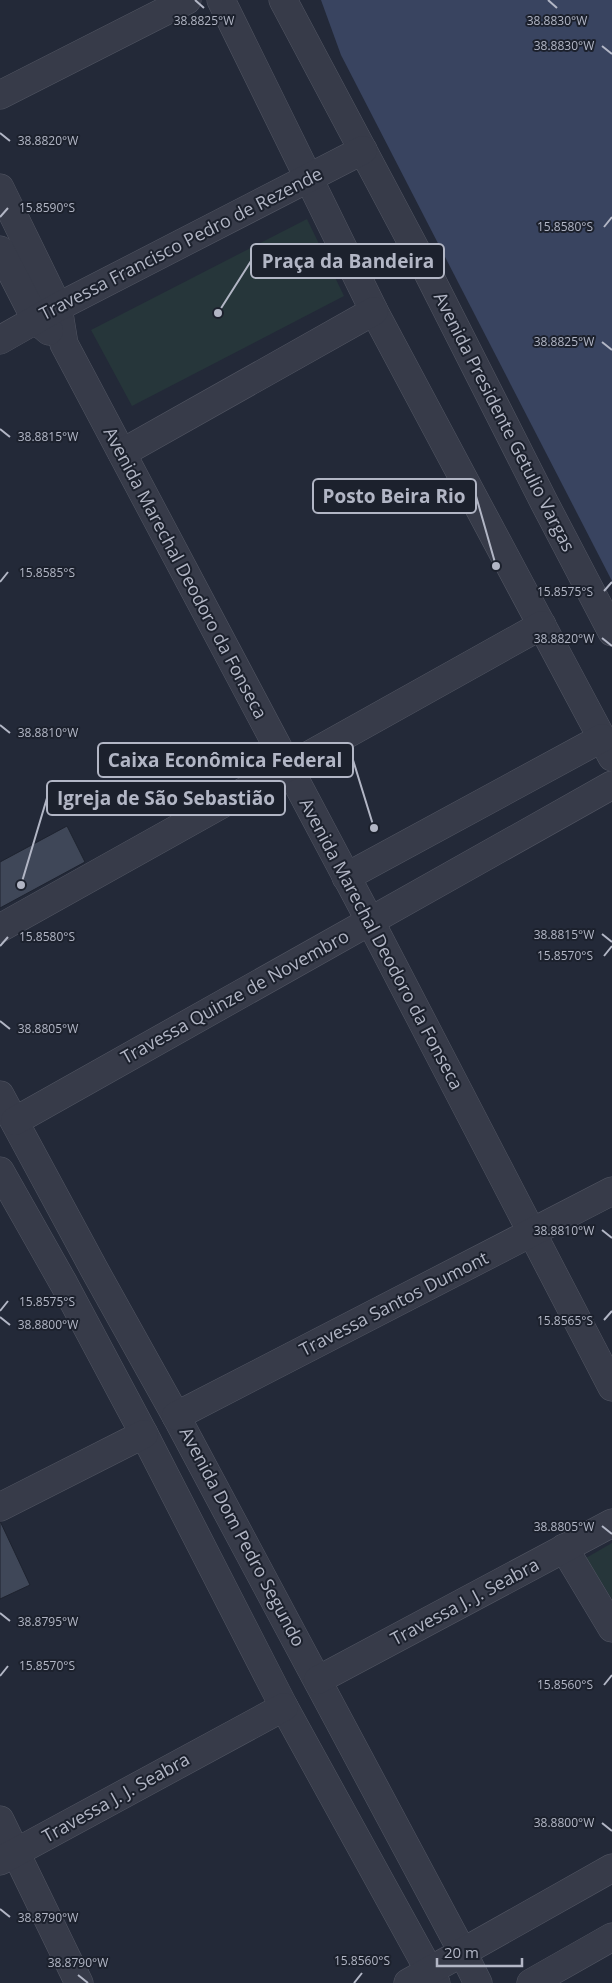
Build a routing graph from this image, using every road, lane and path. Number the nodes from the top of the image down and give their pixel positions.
1 (187, 0) edge
2 (221, 0) edge
3 (282, 0) edge
4 (0, 96) edge
5 (363, 150) junction
6 (308, 178) junction
7 (0, 188) edge
8 (0, 250) edge
9 (374, 311) junction
10 (47, 313) junction
11 (0, 340) edge
12 (122, 453) junction
13 (542, 625) junction
14 (612, 632) edge
15 (607, 748) edge
16 (288, 766) junction
17 (612, 785) edge
18 (346, 877) junction
19 (370, 921) junction
20 (0, 928) edge
21 (0, 1094) edge
22 (15, 1121) junction
23 (0, 1171) edge
24 (612, 1191) edge
25 (531, 1233) junction
26 (94, 1269) junction
27 (64, 1284) junction
28 (612, 1387) edge
29 (176, 1416) junction
30 (144, 1434) junction
31 (0, 1507) edge
32 (612, 1523) edge
33 (246, 1547) junction
34 (564, 1548) junction
35 (210, 1563) junction
36 (612, 1628) edge
37 (318, 1680) junction
38 (284, 1707) junction
39 (0, 1820) edge
40 (8, 1857) edge
41 (612, 1868) edge
42 (612, 1936) edge
43 (464, 1953) junction
44 (424, 1979) edge
45 (79, 1983) edge
46 (478, 1983) edge
47 (531, 1983) edge

1 - 4 street
2 - 6 street
3 - 5 street, Avenida Presidente Getulio Vargas
5 - 6 street, Travessa Francisco Pedro de Rezende
5 - 14 street, Avenida Presidente Getulio Vargas
6 - 9 street
6 - 10 street, Travessa Francisco Pedro de Rezende
7 - 10 street
8 - 10 street
9 - 12 street
9 - 13 street
10 - 11 street, Travessa Francisco Pedro de Rezende
10 - 12 street, Avenida Marechal Deodoro da Fonseca
12 - 16 street, Avenida Marechal Deodoro da Fonseca
13 - 15 street
13 - 16 street
15 - 18 street
16 - 18 street, Avenida Marechal Deodoro da Fonseca
16 - 20 street
17 - 19 street, Travessa Quinze de Novembro
18 - 19 street, Avenida Marechal Deodoro da Fonseca
19 - 22 street, Travessa Quinze de Novembro
19 - 25 street, Avenida Marechal Deodoro da Fonseca
21 - 22 street, Avenida Dom Pedro Segundo
22 - 26 street, Avenida Dom Pedro Segundo
23 - 27 street
24 - 25 street, Travessa Santos Dumont
25 - 28 street, Avenida Marechal Deodoro da Fonseca
25 - 29 street, Travessa Santos Dumont
26 - 27 street
26 - 29 street, Avenida Dom Pedro Segundo
27 - 30 street
29 - 33 street, Avenida Dom Pedro Segundo
30 - 31 street
30 - 35 street
32 - 34 street, Travessa J. J. Seabra
33 - 35 street
33 - 37 street, Avenida Dom Pedro Segundo
34 - 36 street
34 - 37 street, Travessa J. J. Seabra
35 - 38 street
37 - 43 street, Avenida Dom Pedro Segundo
38 - 40 street, Travessa J. J. Seabra
38 - 44 street
39 - 40 street
40 - 45 street
41 - 43 street
42 - 47 street
43 - 44 street
43 - 46 street, Avenida Dom Pedro Segundo

